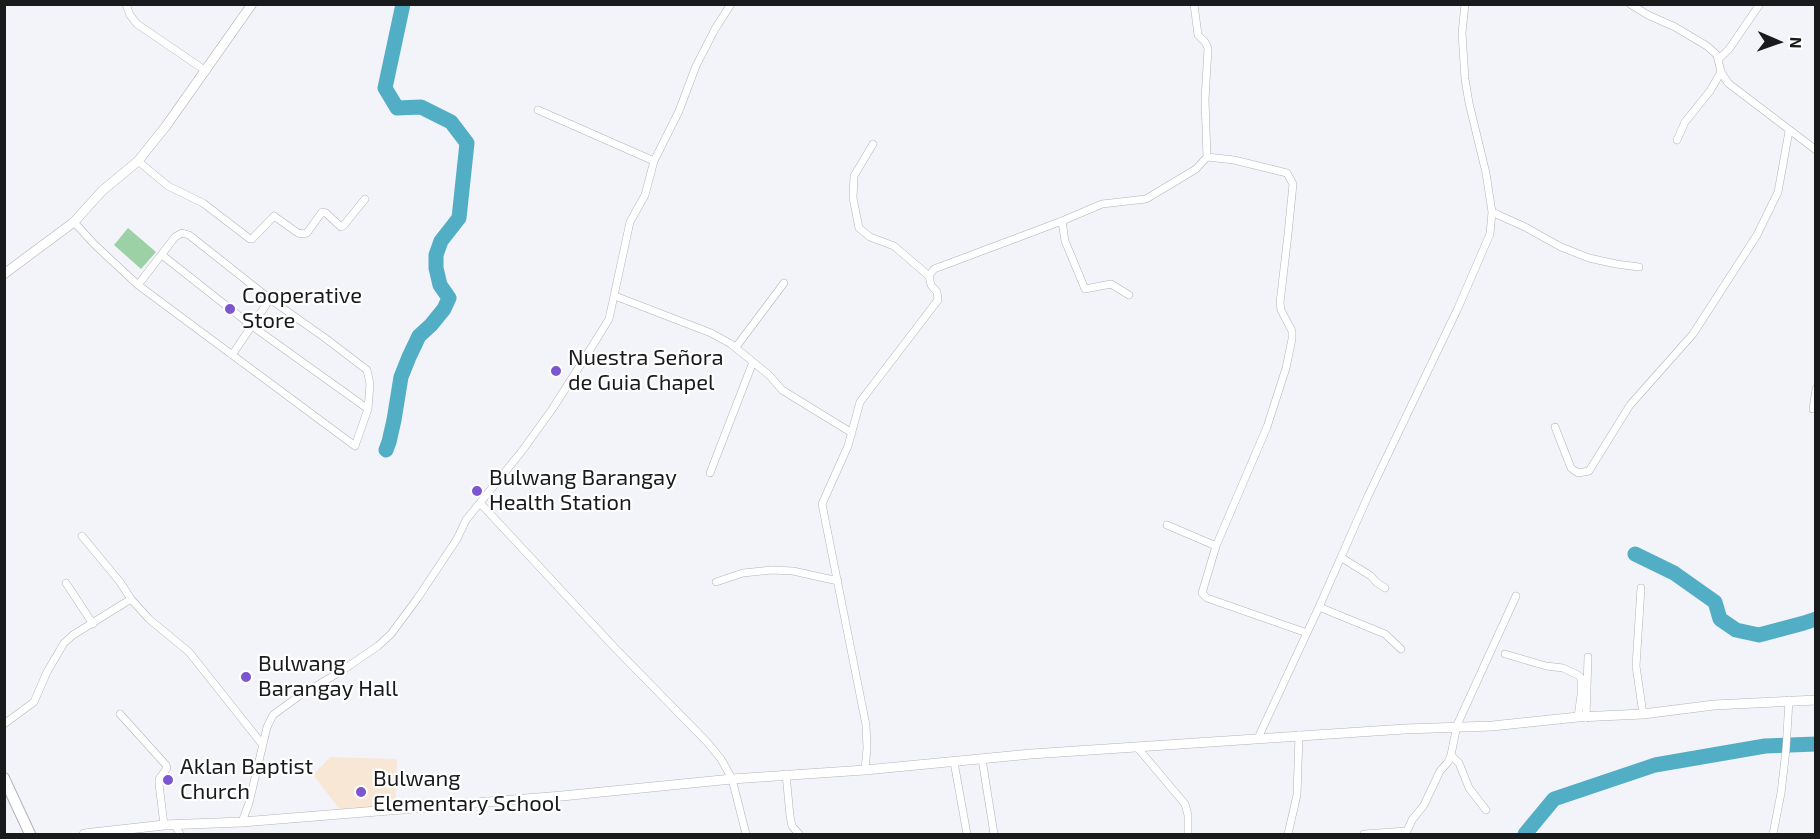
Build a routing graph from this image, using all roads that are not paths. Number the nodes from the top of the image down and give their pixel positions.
1 (126, 4) edge
2 (252, 4) edge
3 (731, 4) edge
4 (1194, 4) edge
5 (1465, 4) edge
6 (1630, 4) edge
7 (1760, 4) edge
8 (1719, 59) junction
9 (206, 71) junction
10 (1721, 72) junction
11 (538, 110) dead end
12 (1789, 131) junction
13 (1677, 140) dead end
14 (873, 144) dead end
15 (1815, 150) edge
16 (1207, 157) junction
17 (138, 161) junction
18 (654, 161) junction
19 (365, 199) dead end
20 (1492, 213) junction
21 (1062, 221) junction
22 (74, 222) junction
23 (162, 255) junction
24 (1639, 267) dead end
25 (4, 274) edge
26 (929, 276) junction
27 (784, 283) dead end
28 (138, 285) junction
29 (1129, 295) dead end
30 (615, 296) junction
31 (270, 299) junction
32 (252, 326) junction
33 (736, 347) junction
34 (232, 355) junction
35 (753, 362) junction
36 (1815, 389) edge
37 (368, 409) junction
38 (1814, 409) dead end
39 (1555, 427) dead end
40 (852, 433) junction
41 (710, 473) dead end
42 (481, 504) junction
43 (1167, 525) dead end
44 (82, 536) dead end
45 (1216, 546) junction
46 (1342, 558) junction
47 (838, 581) junction
48 (66, 582) dead end
49 (716, 582) dead end
50 (1385, 588) dead end
51 (1641, 588) dead end
52 (1515, 596) dead end
53 (131, 599) junction
54 (1319, 607) junction
55 (93, 624) junction
56 (1307, 633) junction
57 (1401, 649) dead end
58 (1505, 654) dead end
59 (1588, 657) dead end
60 (1789, 700) junction
61 (1815, 700) edge
62 (120, 714) dead end
63 (1643, 714) junction
64 (1582, 718) junction
65 (4, 724) edge
66 (1457, 725) junction
67 (1299, 735) junction
68 (1258, 738) junction
69 (262, 744) junction
70 (1137, 747) junction
71 (1451, 755) junction
72 (982, 759) junction
73 (954, 762) junction
74 (865, 770) junction
75 (786, 774) junction
76 (4, 778) edge
77 (732, 779) junction
78 (1486, 810) dead end
79 (242, 822) junction
80 (164, 825) junction
81 (175, 825) junction
82 (30, 834) edge
83 (84, 834) edge
84 (180, 834) edge
85 (746, 834) edge
86 (799, 834) edge
87 (967, 834) edge
88 (994, 834) edge
89 (1188, 834) edge
90 (1288, 834) edge
91 (1364, 834) edge
92 (1773, 834) edge

1 - 9 street
2 - 9 street
3 - 18 street
4 - 16 street
5 - 20 street
6 - 8 street
7 - 8 street
8 - 10 street
9 - 17 street
10 - 12 street
10 - 13 street
11 - 18 street
12 - 15 street
12 - 39 street
14 - 26 street
16 - 21 street
16 - 45 street
17 - 19 street
17 - 22 street
18 - 30 street
20 - 24 street
20 - 46 street
21 - 26 street
21 - 29 street
22 - 25 street
22 - 28 street
23 - 28 street
23 - 31 street
23 - 32 street
26 - 40 street
27 - 33 street
28 - 34 street
30 - 33 street
30 - 42 street
31 - 32 street
31 - 37 street
32 - 34 street
32 - 37 street
33 - 35 street
34 - 37 street
35 - 40 street
35 - 41 street
36 - 38 street
40 - 47 street
42 - 69 street
42 - 77 street
43 - 45 street
44 - 53 street
45 - 56 street
46 - 50 street
46 - 54 street
47 - 49 street
47 - 74 street
48 - 55 street
51 - 63 street
52 - 66 street
53 - 55 street
53 - 69 street
54 - 56 street
54 - 57 street
55 - 65 street
56 - 68 street
58 - 64 street
59 - 64 street
60 - 61 street
60 - 63 street
60 - 92 street
62 - 80 street
63 - 64 street
64 - 66 street
66 - 67 street
66 - 71 street
67 - 68 street
67 - 90 street
68 - 70 street
69 - 79 street
70 - 72 street
70 - 89 street
71 - 78 street
71 - 91 street
72 - 73 street
72 - 88 street
73 - 74 street
73 - 87 street
74 - 75 street
75 - 77 street
75 - 86 street
76 - 82 main road
77 - 79 street
77 - 85 street
79 - 81 street
80 - 81 street
80 - 83 street
81 - 84 street

